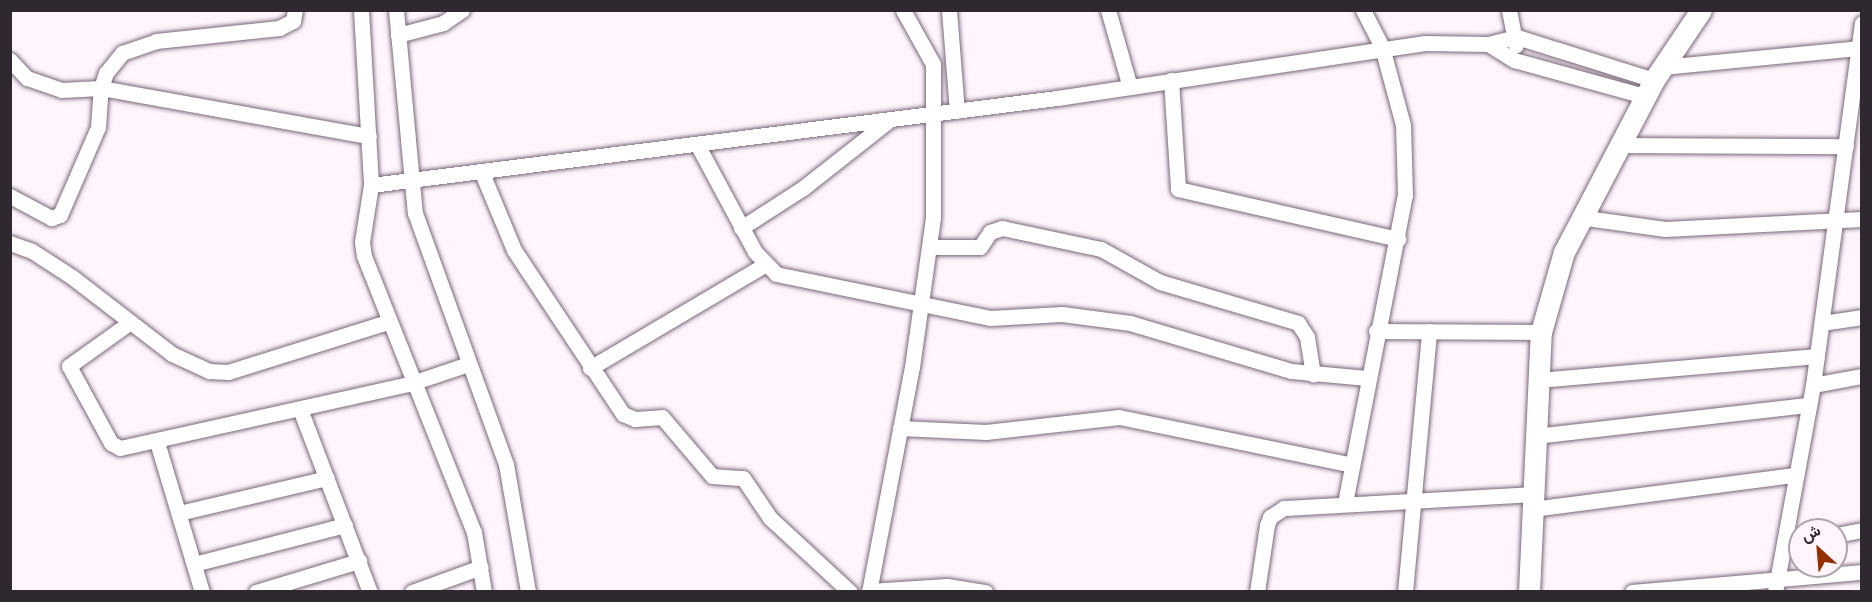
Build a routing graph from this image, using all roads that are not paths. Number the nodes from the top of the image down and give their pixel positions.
1 (295, 10) edge
2 (361, 10) edge
3 (396, 10) edge
4 (462, 10) edge
5 (903, 10) edge
6 (949, 10) edge
7 (1108, 10) edge
8 (1363, 10) edge
9 (1509, 10) edge
10 (1701, 10) edge
11 (1862, 23) edge
12 (398, 35) junction
13 (1517, 37) junction
14 (1488, 44) junction
15 (1382, 47) junction
16 (1858, 48) junction
17 (10, 60) edge
18 (1514, 60) junction
19 (1171, 80) junction
20 (1653, 81) junction
21 (1130, 87) junction
22 (101, 88) junction
23 (957, 111) junction
24 (931, 115) junction
25 (887, 121) junction
26 (369, 135) junction
27 (1618, 145) junction
28 (698, 146) junction
29 (1846, 146) junction
30 (482, 174) junction
31 (411, 180) junction
32 (372, 185) junction
33 (10, 196) edge
34 (1580, 217) junction
35 (1862, 219) edge
36 (1836, 223) junction
37 (741, 228) junction
38 (1398, 239) junction
39 (10, 243) edge
40 (929, 247) junction
41 (764, 264) junction
42 (922, 303) junction
43 (1862, 317) edge
44 (388, 322) junction
45 (129, 323) junction
46 (1822, 323) junction
47 (1376, 331) junction
48 (1429, 331) junction
49 (1541, 332) junction
50 (1817, 356) junction
51 (468, 364) junction
52 (590, 368) junction
53 (1313, 375) junction
54 (1862, 376) edge
55 (1367, 378) junction
56 (1538, 380) junction
57 (412, 383) junction
58 (1813, 385) junction
59 (1809, 405) junction
60 (300, 409) junction
61 (900, 428) junction
62 (1535, 436) junction
63 (158, 442) junction
64 (1352, 465) junction
65 (1795, 475) junction
66 (327, 478) junction
67 (1413, 499) junction
68 (1532, 501) junction
69 (1345, 503) junction
70 (178, 513) junction
71 (345, 525) junction
72 (1788, 544) edge
73 (1784, 545) junction
74 (359, 561) junction
75 (194, 564) junction
76 (481, 567) junction
77 (1862, 572) edge
78 (1776, 585) edge
79 (202, 591) edge
80 (256, 591) edge
81 (370, 591) edge
82 (412, 591) edge
83 (483, 591) edge
84 (528, 591) edge
85 (849, 591) edge
86 (869, 591) edge
87 (986, 591) edge
88 (1257, 591) edge
89 (1405, 591) edge
90 (1529, 591) edge
91 (1632, 591) edge

1 - 22 street
2 - 26 street
3 - 12 street
4 - 12 street
5 - 24 street
6 - 23 street
7 - 21 street
8 - 15 street
9 - 13 street
10 - 20 street
11 - 16 street
12 - 31 street
13 - 14 street
13 - 18 street
13 - 20 street
14 - 15 street
14 - 18 street
15 - 19 street
15 - 38 street
16 - 20 street
16 - 29 street
17 - 22 street
18 - 20 street
19 - 21 street
19 - 38 street
20 - 27 street
21 - 23 street
22 - 26 street
22 - 33 street
23 - 24 street
24 - 25 street
24 - 40 street
25 - 28 street
25 - 37 street
26 - 32 street
27 - 29 street
27 - 34 street
28 - 30 street
28 - 37 street
29 - 36 street
30 - 31 street
30 - 52 street
31 - 32 street
31 - 51 street
32 - 44 street
34 - 36 street
34 - 49 street
35 - 36 street
36 - 46 street
37 - 41 street
38 - 47 street
39 - 45 street
40 - 42 street
40 - 53 street
41 - 42 street
41 - 52 street
42 - 53 street
42 - 61 street
43 - 46 street
44 - 45 street
44 - 57 street
45 - 63 street
46 - 50 street
47 - 48 street
47 - 55 street
48 - 49 street
48 - 67 street
49 - 56 street
50 - 56 street
50 - 58 street
51 - 57 street
51 - 84 street
52 - 85 street
53 - 55 street
54 - 58 street
55 - 64 street
56 - 62 street
57 - 60 street
57 - 76 street
58 - 59 street
59 - 62 street
59 - 65 street
60 - 63 street
60 - 66 street
61 - 64 street
61 - 86 street
62 - 68 street
63 - 70 street
64 - 69 street
65 - 68 street
65 - 73 street
66 - 70 street
66 - 71 street
67 - 68 street
67 - 69 street
67 - 89 street
68 - 90 street
69 - 88 street
70 - 75 street
71 - 74 street
71 - 75 street
72 - 73 street
73 - 78 street
74 - 80 street
74 - 81 street
75 - 79 street
76 - 82 street
76 - 83 street
77 - 78 street
78 - 91 street
86 - 87 street

